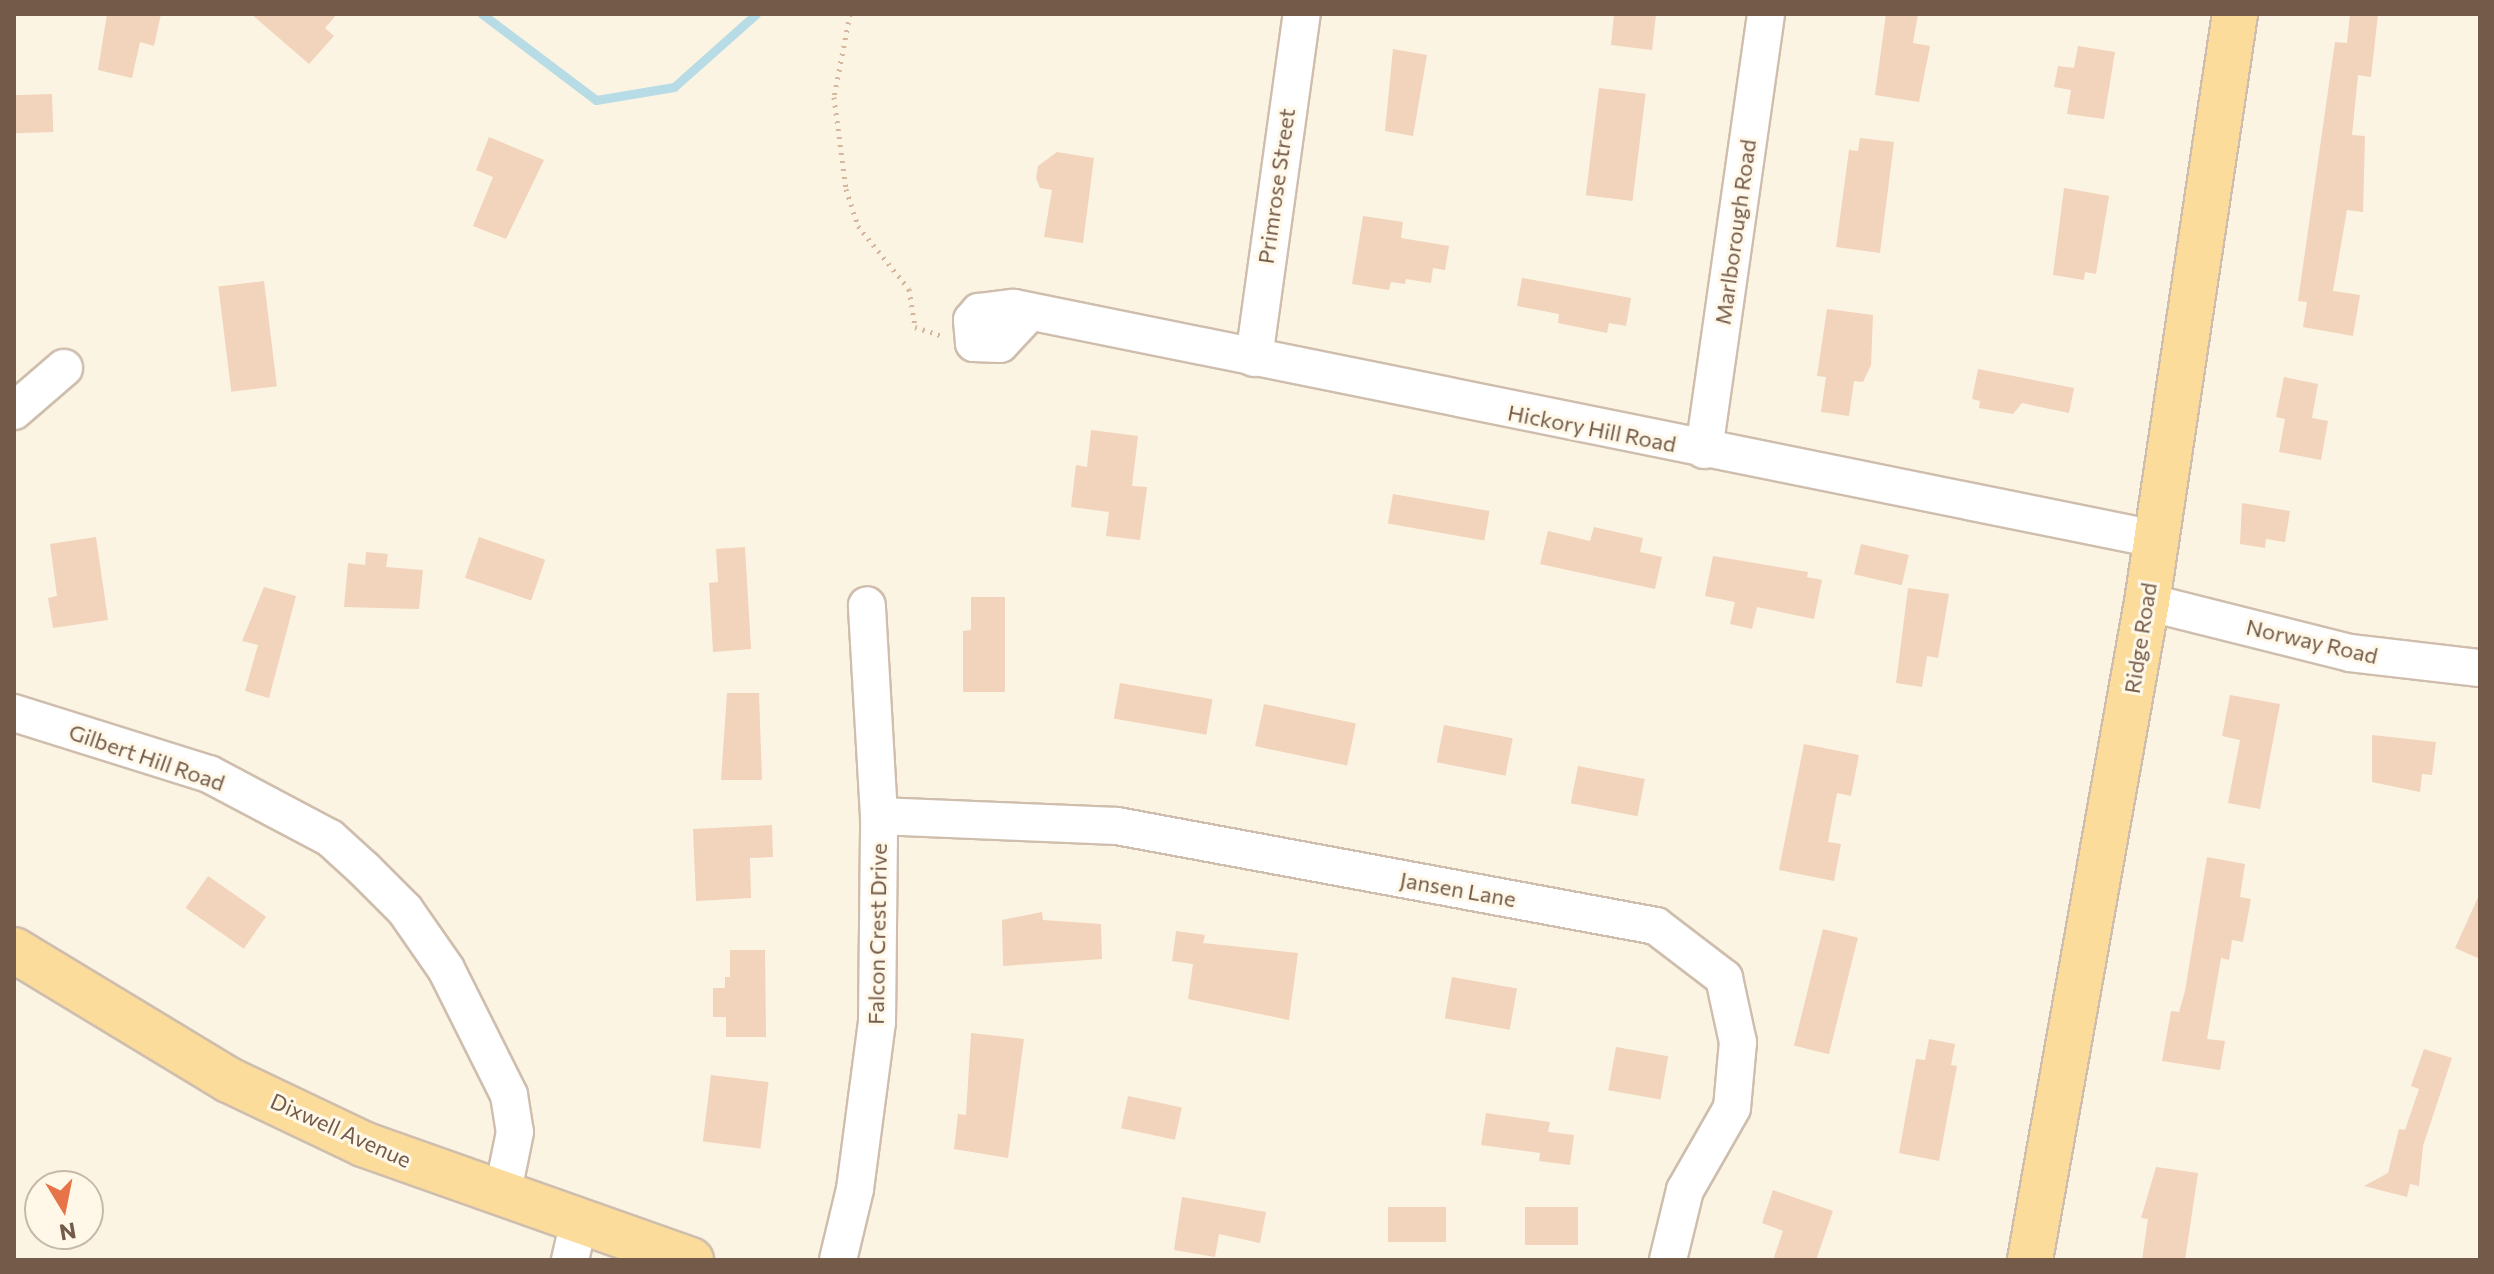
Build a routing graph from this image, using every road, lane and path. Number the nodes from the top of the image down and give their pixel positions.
1 (850, 14) edge
2 (1302, 14) edge
3 (1766, 14) edge
4 (2235, 14) edge
5 (970, 331) joint
6 (1254, 358) junction
7 (64, 368) dead end
8 (14, 411) edge
9 (1704, 450) junction
10 (2156, 539) junction
11 (2147, 602) junction
12 (867, 605) dead end
13 (2480, 668) edge
14 (14, 713) edge
15 (879, 816) junction
16 (14, 950) edge
17 (502, 1196) junction
18 (574, 1241) edge
19 (691, 1260) edge
20 (838, 1260) edge
21 (1668, 1260) edge
22 (2030, 1260) edge

1 - 5 path
2 - 6 street, Primrose Street
3 - 9 street, Marlborough Road
4 - 10 main road, Ridge Road
5 - 6 street, Hickory Hill Road
6 - 9 street, Hickory Hill Road
7 - 8 street
9 - 10 street, Hickory Hill Road
10 - 11 main road, Ridge Road
11 - 13 street, Norway Road
11 - 22 main road, Ridge Road
12 - 15 street, Falcon Crest Drive
14 - 17 street, Gilbert Hill Road
15 - 20 street, Falcon Crest Drive
15 - 21 street, Jansen Lane
16 - 17 main road, Dixwell Avenue
17 - 18 main road, Dixwell Avenue
18 - 19 main road, Dixwell Avenue

